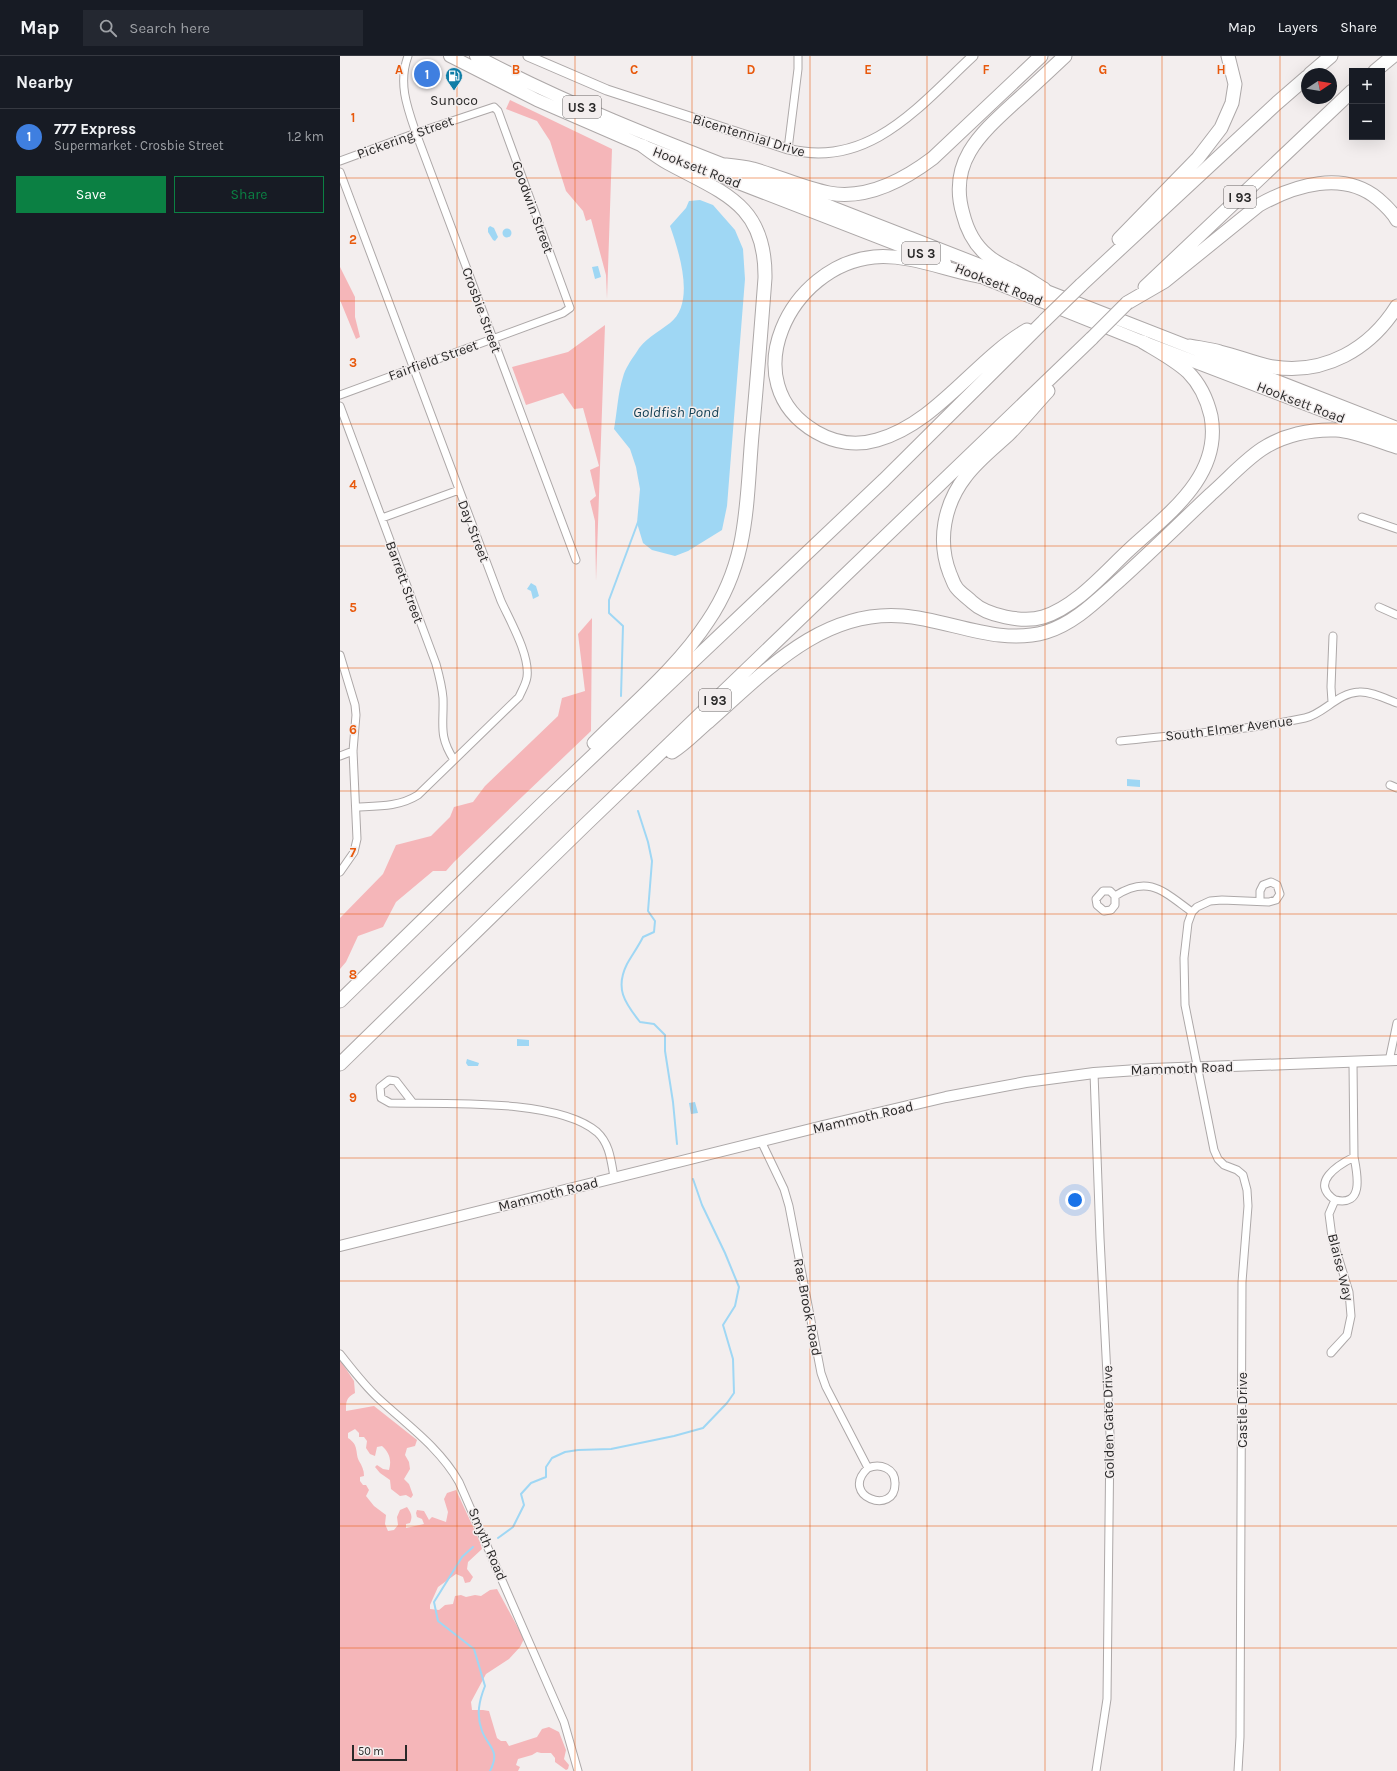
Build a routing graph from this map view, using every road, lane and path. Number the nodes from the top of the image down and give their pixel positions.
1 (408, 56) edge
2 (450, 56) edge
3 (476, 56) edge
4 (528, 56) edge
5 (798, 56) edge
6 (973, 56) edge
7 (1041, 56) edge
8 (1065, 56) edge
9 (1228, 56) edge
10 (1331, 56) edge
11 (1393, 56) edge
12 (1317, 68) edge
13 (1379, 68) edge
14 (1301, 82) edge
15 (1349, 93) edge
16 (494, 107) joint
17 (416, 133) junction
18 (643, 146) junction
19 (788, 149) junction
20 (340, 161) edge
21 (726, 165) junction
22 (340, 172) edge
23 (1397, 220) edge
24 (978, 276) junction
25 (1082, 285) junction
26 (1044, 289) junction
27 (1127, 303) junction
28 (1397, 306) edge
29 (570, 308) joint
30 (1044, 320) junction
31 (492, 338) junction
32 (1143, 342) junction
33 (1190, 346) junction
34 (1070, 359) junction
35 (414, 367) junction
36 (340, 395) edge
37 (340, 406) edge
38 (1397, 428) edge
39 (1397, 439) edge
40 (1397, 447) edge
41 (459, 490) junction
42 (1362, 516) dead end
43 (382, 518) junction
44 (1397, 529) edge
45 (576, 560) dead end
46 (1379, 607) dead end
47 (1397, 615) edge
48 (1333, 636) dead end
49 (340, 655) edge
50 (1332, 702) junction
51 (1397, 703) edge
52 (1120, 741) dead end
53 (353, 751) junction
54 (340, 756) edge
55 (454, 760) junction
56 (640, 772) junction
57 (541, 805) junction
58 (356, 807) junction
59 (340, 872) edge
60 (1115, 896) dead end
61 (1260, 901) dead end
62 (1192, 912) junction
63 (340, 1001) edge
64 (1397, 1023) edge
65 (1393, 1060) edge
66 (1353, 1063) junction
67 (340, 1064) edge
68 (1198, 1067) junction
69 (1094, 1073) junction
70 (413, 1103) junction
71 (761, 1141) junction
72 (1354, 1157) junction
73 (614, 1177) junction
74 (1335, 1200) junction
75 (340, 1246) edge
76 (1347, 1335) dead end
77 (340, 1354) edge
78 (868, 1468) junction
79 (578, 1771) edge
80 (1096, 1771) edge
81 (1238, 1771) edge

1 - 17 street, Crosbie Street
2 - 18 main road, Hooksett Road / US 3
3 - 21 main road, Hooksett Road / US 3
4 - 19 street, Bicentennial Drive
5 - 19 street
6 - 19 street, Bicentennial Drive
7 - 21 highway
8 - 26 highway
9 - 25 highway
10 - 12 highway
11 - 13 highway
14 - 25 highway
15 - 27 highway, I 93
16 - 17 street, Pickering Street
16 - 29 street, Goodwin Street
17 - 20 street, Pickering Street
17 - 31 street, Crosbie Street
18 - 24 main road, Hooksett Road / US 3
18 - 57 highway
21 - 26 main road, Hooksett Road / US 3
22 - 35 street, Day Street
23 - 27 highway
24 - 30 highway
24 - 32 main road, Hooksett Road / US 3
25 - 30 highway, bridge
26 - 33 main road, Hooksett Road / US 3
27 - 34 highway, I 93, bridge
28 - 33 highway
29 - 31 street, Fairfield Street
30 - 57 highway
31 - 35 street, Fairfield Street
31 - 45 street, Crosbie Street
32 - 34 highway
32 - 39 main road, Hooksett Road / US 3
33 - 38 main road, Hooksett Road / US 3
34 - 56 highway, I 93
35 - 36 street, Fairfield Street
35 - 41 street, Day Street
37 - 43 street, Barrett Street
40 - 56 highway
41 - 43 street
41 - 55 street, Day Street
42 - 44 street
43 - 55 street, Barrett Street
46 - 47 street
48 - 50 street
49 - 53 street
50 - 51 street, South Elmer Avenue
50 - 52 street, South Elmer Avenue
53 - 54 street
53 - 58 street
55 - 58 street, Day Street
56 - 67 highway, I 93
57 - 63 highway
58 - 59 street
60 - 62 street
61 - 62 street
62 - 68 street
64 - 65 street
65 - 66 main road, Mammoth Road
66 - 68 main road, Mammoth Road
66 - 72 street
68 - 69 main road, Mammoth Road
68 - 81 street, Castle Drive
69 - 71 main road, Mammoth Road
69 - 80 street, Golden Gate Drive
70 - 70 street
70 - 73 street
71 - 73 main road, Mammoth Road
71 - 78 street, Rae Brook Road
72 - 74 street
72 - 74 street
73 - 75 main road, Mammoth Road
74 - 76 street, Blaise Way
77 - 79 street, Smyth Road
78 - 78 street

